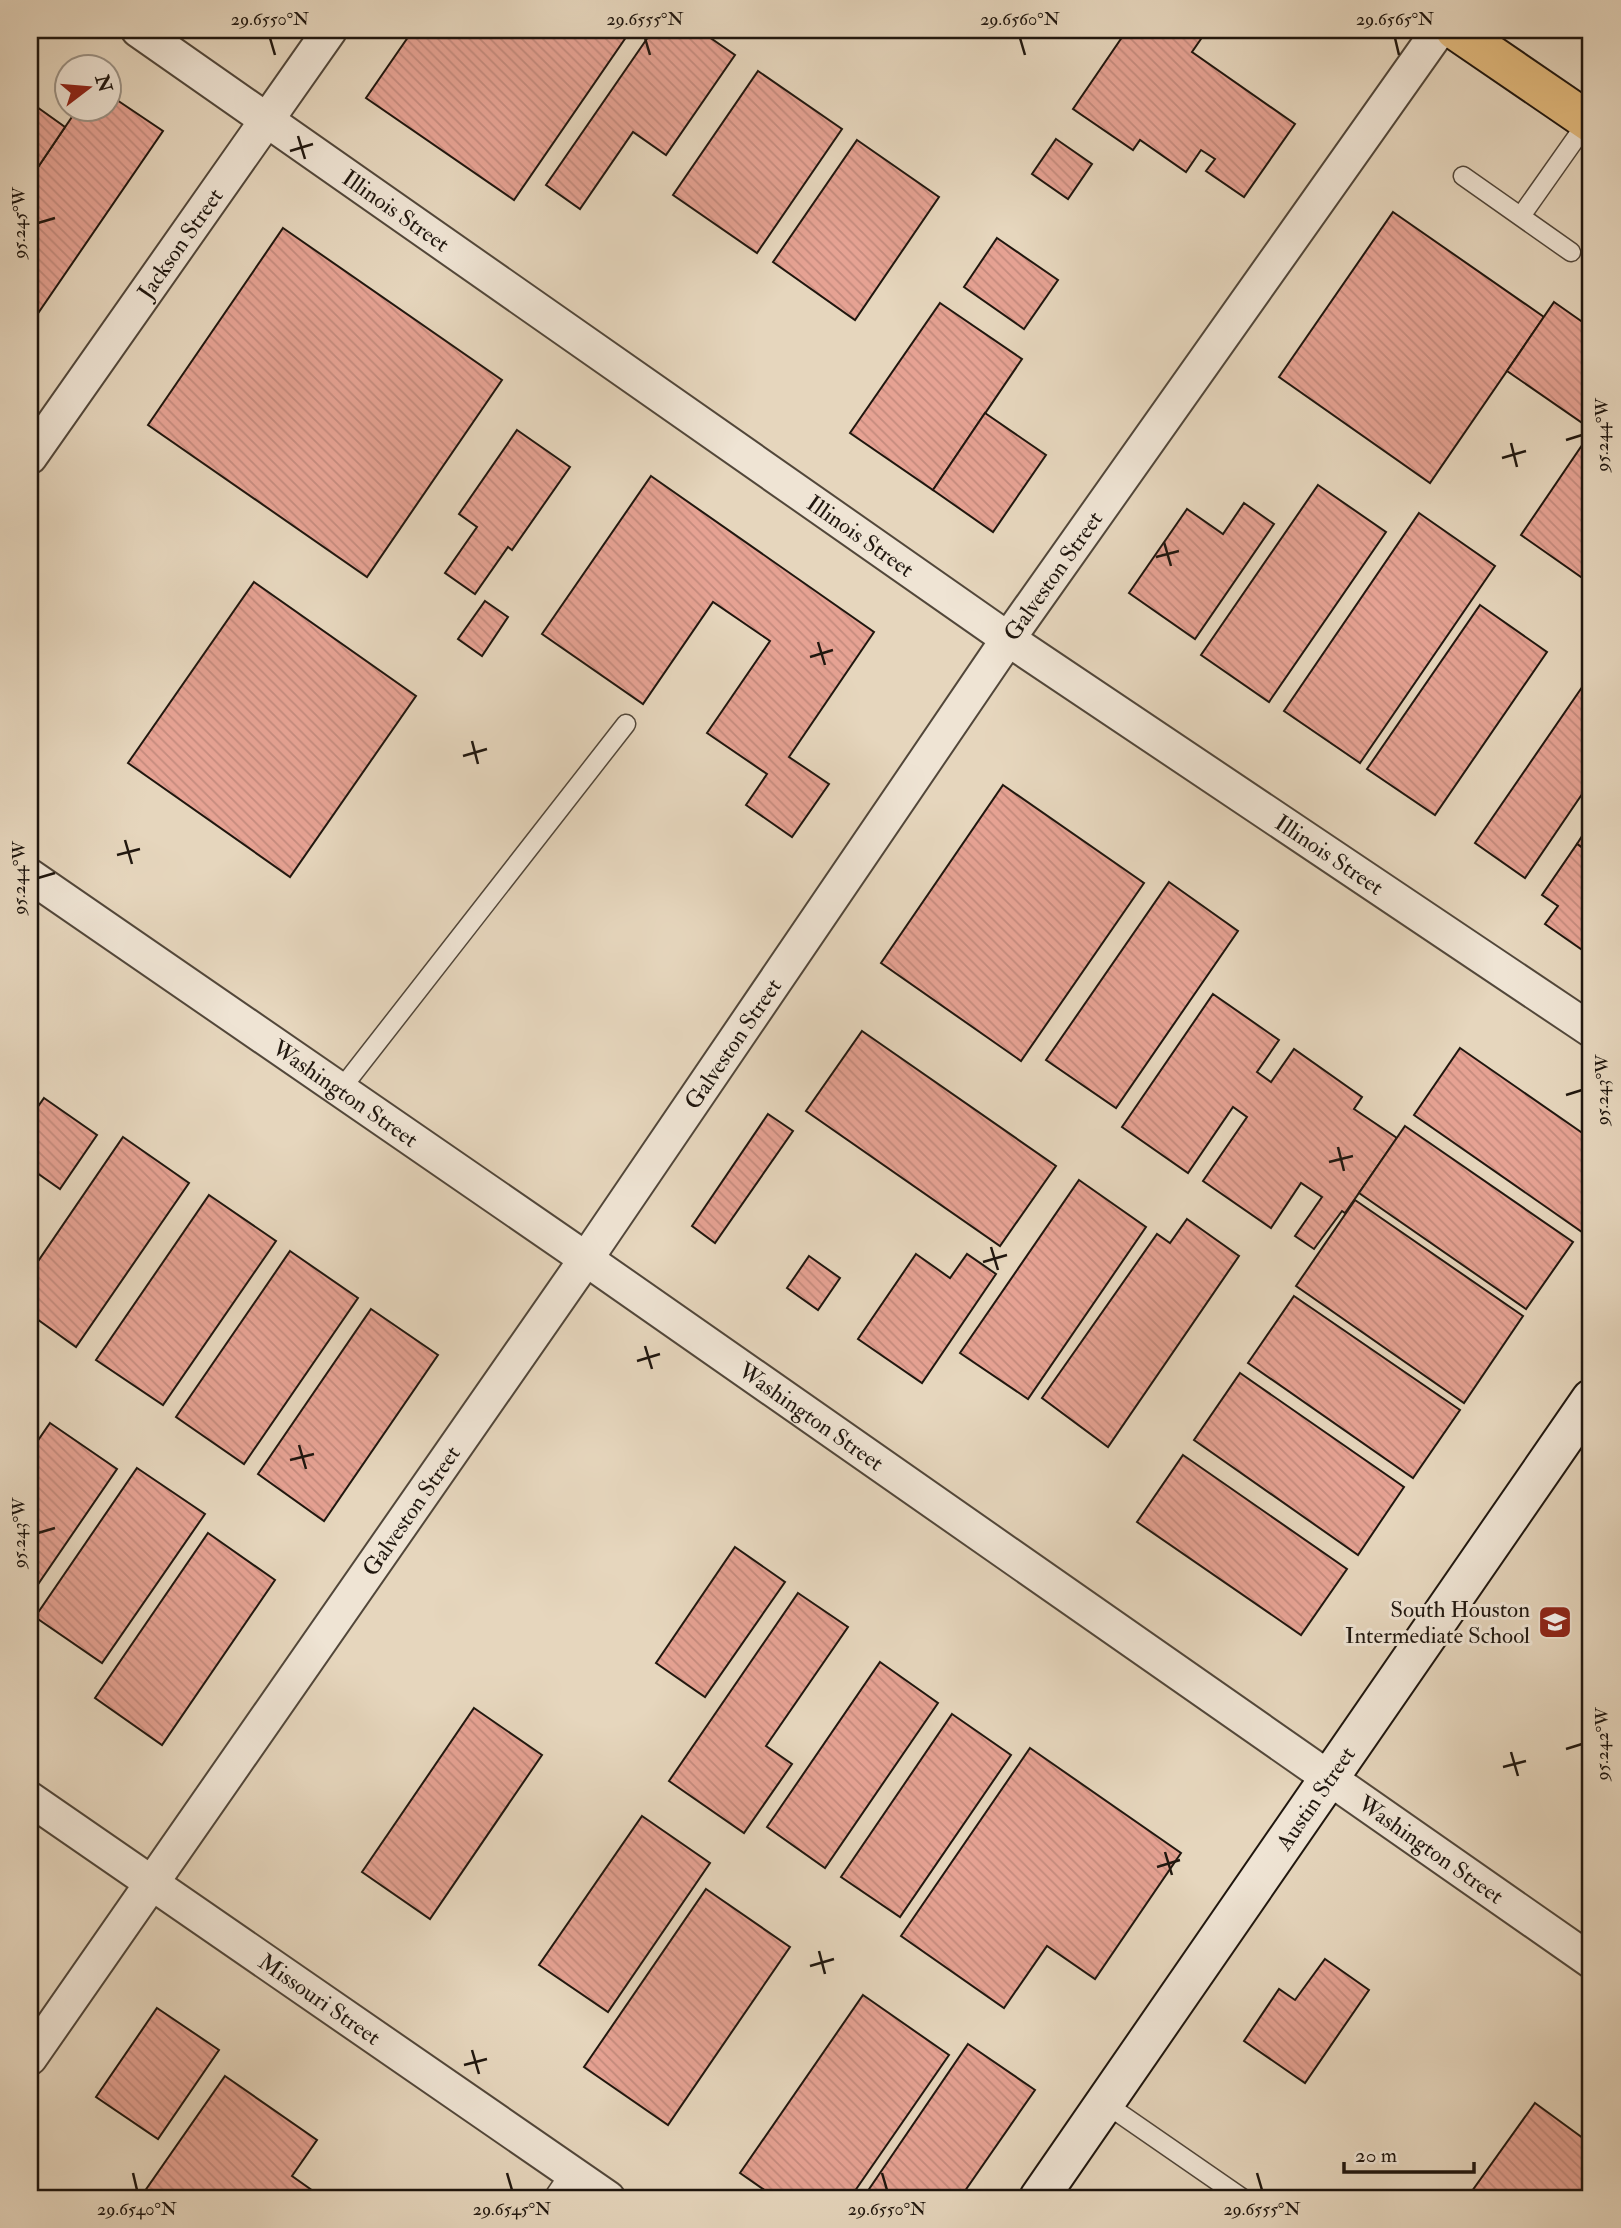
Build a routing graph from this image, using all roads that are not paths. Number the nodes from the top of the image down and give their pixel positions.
1 (138, 30) edge
2 (330, 30) edge
3 (1439, 30) edge
4 (1455, 30) edge
5 (266, 122) junction
6 (1589, 122) edge
7 (1462, 176) dead end
8 (1521, 216) junction
9 (1571, 252) dead end
10 (30, 457) edge
11 (1008, 639) junction
12 (626, 724) dead end
13 (30, 876) edge
14 (1591, 1030) edge
15 (341, 1089) junction
16 (586, 1259) junction
17 (1591, 1399) edge
18 (1328, 1779) junction
19 (30, 1799) edge
20 (152, 1883) junction
21 (1591, 1961) edge
22 (30, 2058) edge
23 (1106, 2104) junction
24 (562, 2185) edge
25 (608, 2198) edge
26 (1039, 2198) edge
27 (1241, 2198) edge

1 - 5 street, Illinois Street
2 - 5 street, Jackson Street
3 - 11 street, Galveston Street
4 - 6 main road
5 - 10 street, Jackson Street
5 - 11 street, Illinois Street
6 - 8 lane
7 - 8 lane
8 - 9 lane
11 - 14 street, Illinois Street
11 - 16 street, Galveston Street
12 - 15 lane
13 - 15 street, Washington Street
15 - 16 street, Washington Street
16 - 18 street, Washington Street
16 - 20 street, Galveston Street
17 - 18 street, Austin Street
18 - 21 street, Washington Street
18 - 23 street, Austin Street
19 - 20 street, Missouri Street
20 - 22 street, Galveston Street
20 - 24 street, Missouri Street
23 - 26 street, Austin Street
23 - 27 lane
24 - 25 street, Missouri Street

